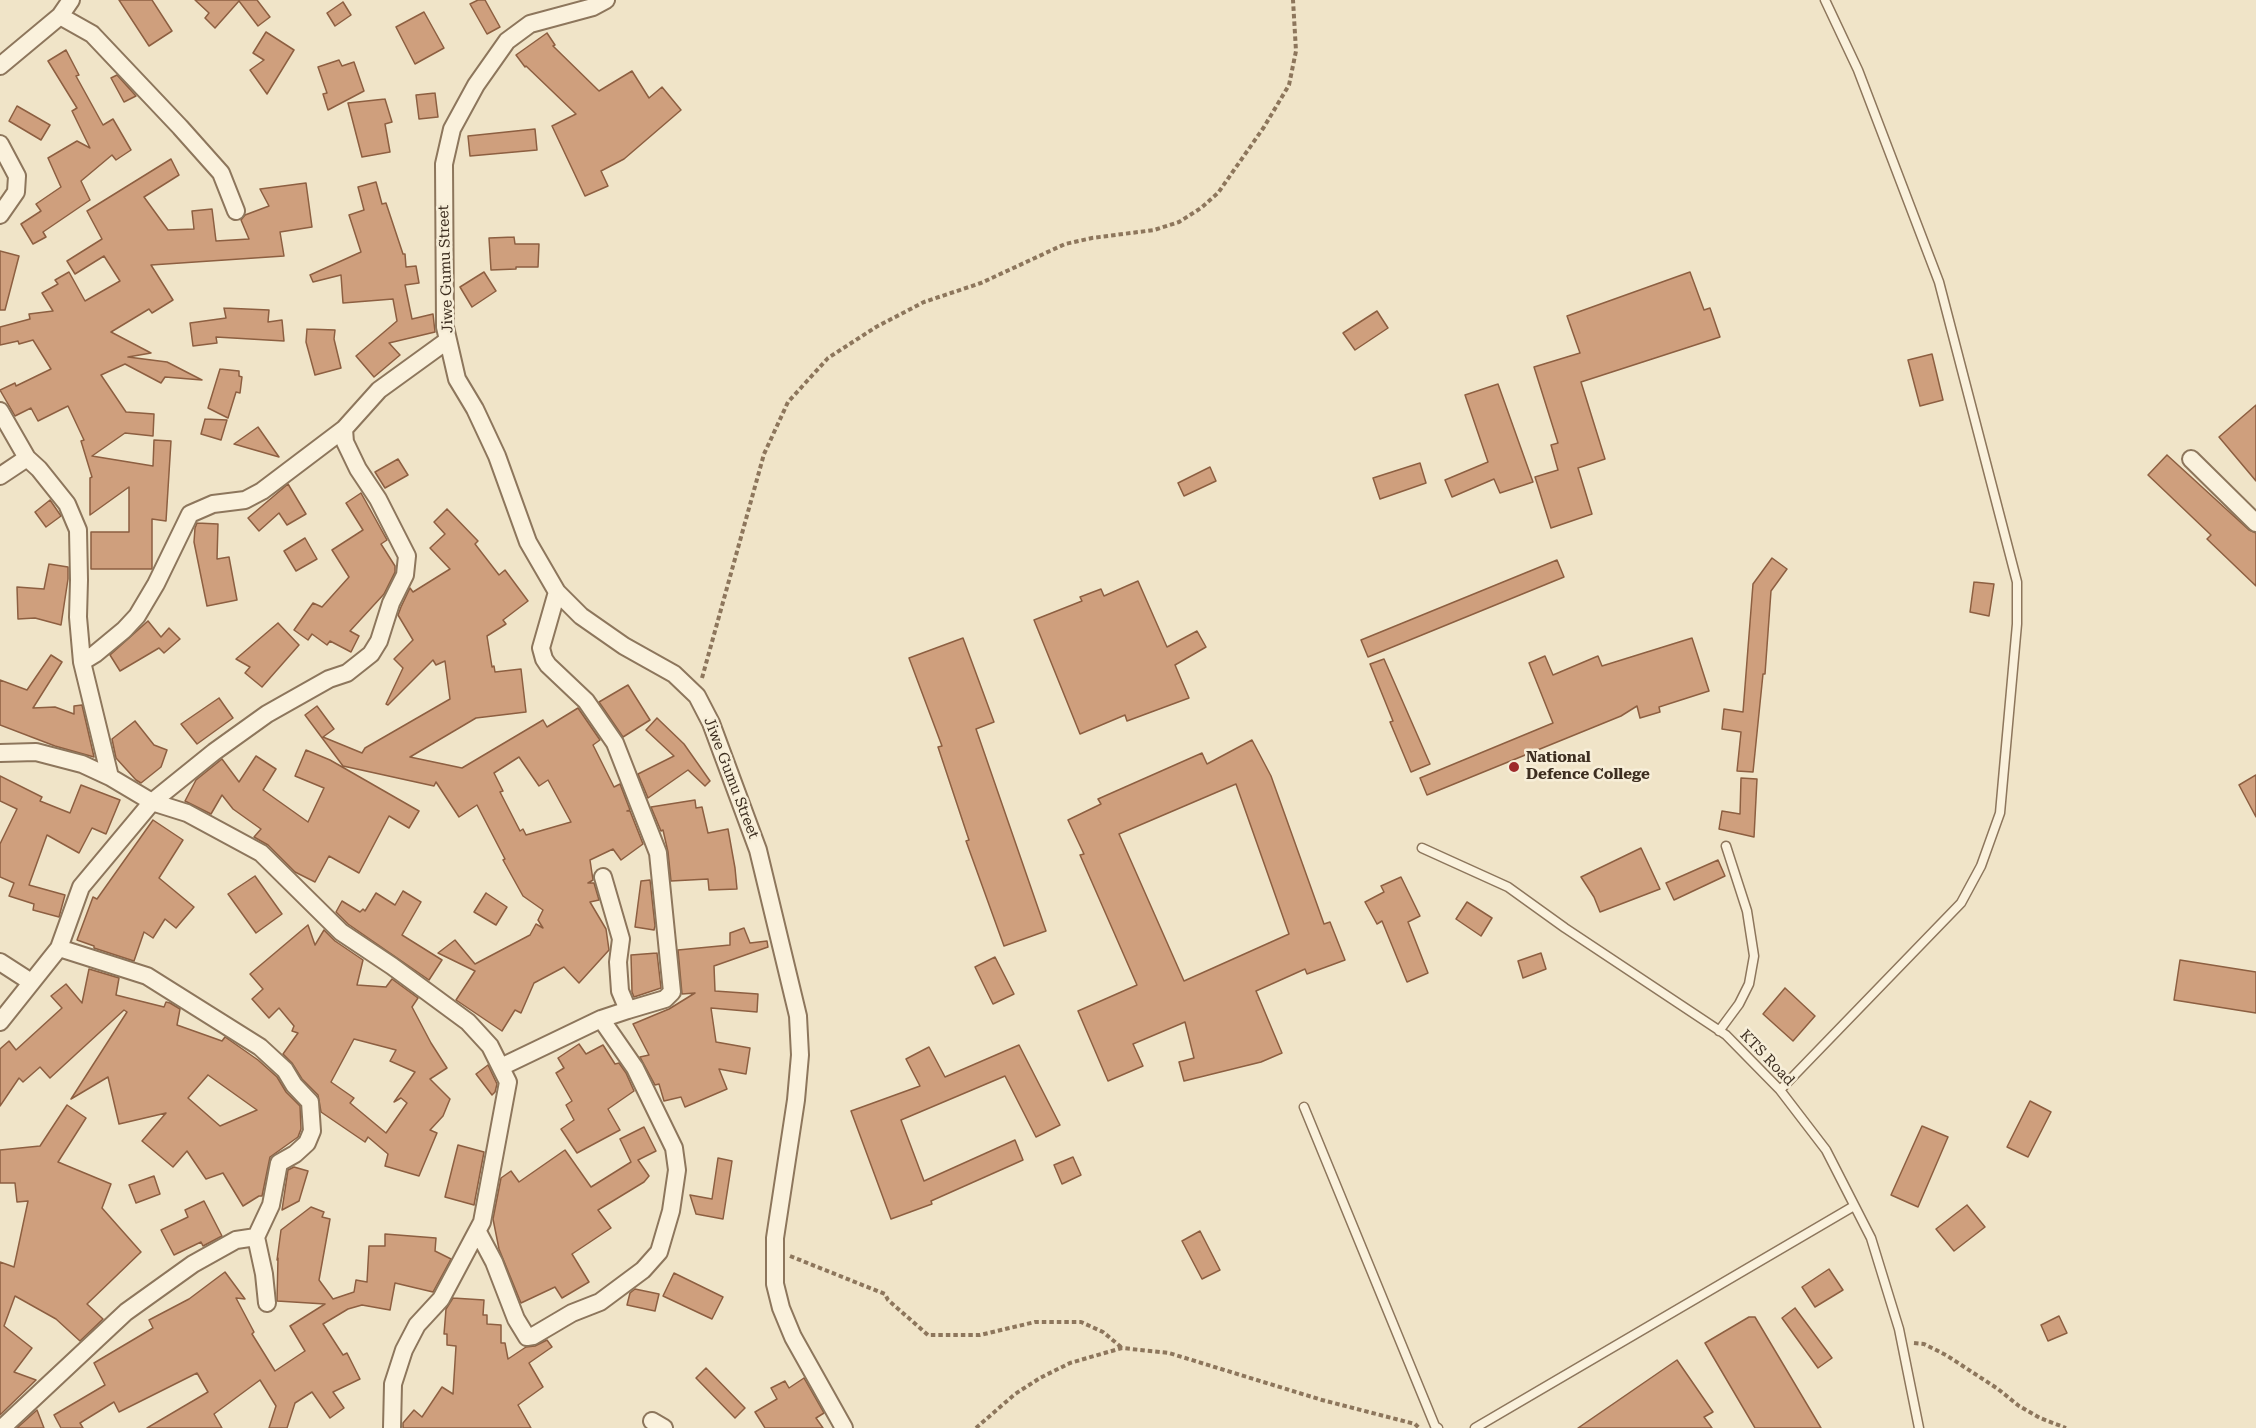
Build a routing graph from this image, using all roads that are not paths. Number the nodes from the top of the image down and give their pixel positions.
1 (71, 0) edge
2 (606, 0) edge
3 (1825, 0) edge
4 (60, 16) junction
5 (0, 66) edge
6 (0, 144) edge
7 (236, 211) dead end
8 (0, 215) edge
9 (448, 340) junction
10 (0, 411) edge
11 (344, 429) junction
12 (27, 458) junction
13 (2191, 459) dead end
14 (0, 476) edge
15 (2256, 523) edge
16 (557, 592) junction
17 (82, 663) junction
18 (0, 753) edge
19 (110, 777) junction
20 (152, 802) junction
21 (1726, 846) dead end
22 (1422, 848) dead end
23 (603, 877) dead end
24 (59, 948) junction
25 (0, 962) edge
26 (31, 982) junction
27 (628, 1010) junction
28 (601, 1019) junction
29 (0, 1022) edge
30 (1719, 1030) junction
31 (501, 1067) junction
32 (1780, 1090) junction
33 (1304, 1107) dead end
34 (1854, 1206) junction
35 (478, 1232) junction
36 (256, 1237) junction
37 (267, 1303) dead end
38 (2, 1428) edge
39 (392, 1428) edge
40 (844, 1428) edge
41 (1438, 1428) edge
42 (1475, 1428) edge
43 (1919, 1428) edge

1 - 4 street
2 - 9 street, Jiwe Gumu Street
3 - 32 lane
4 - 5 street
4 - 7 street
6 - 8 street
9 - 11 street
9 - 16 street, Jiwe Gumu Street
10 - 12 street
11 - 17 street
11 - 20 street
12 - 14 street
12 - 17 street
13 - 15 street
16 - 27 street
16 - 40 street, Jiwe Gumu Street
17 - 19 street
18 - 19 street
19 - 20 street
20 - 24 street
20 - 31 street
21 - 30 lane
22 - 30 lane, KTS Road
23 - 27 street
24 - 26 street
24 - 36 street
25 - 26 street
26 - 29 street
27 - 28 street
28 - 31 street
28 - 35 street
30 - 32 lane, KTS Road
31 - 35 street
32 - 34 lane, KTS Road
33 - 41 lane
34 - 42 lane
34 - 43 lane, KTS Road
35 - 39 street
36 - 37 street
36 - 38 street

